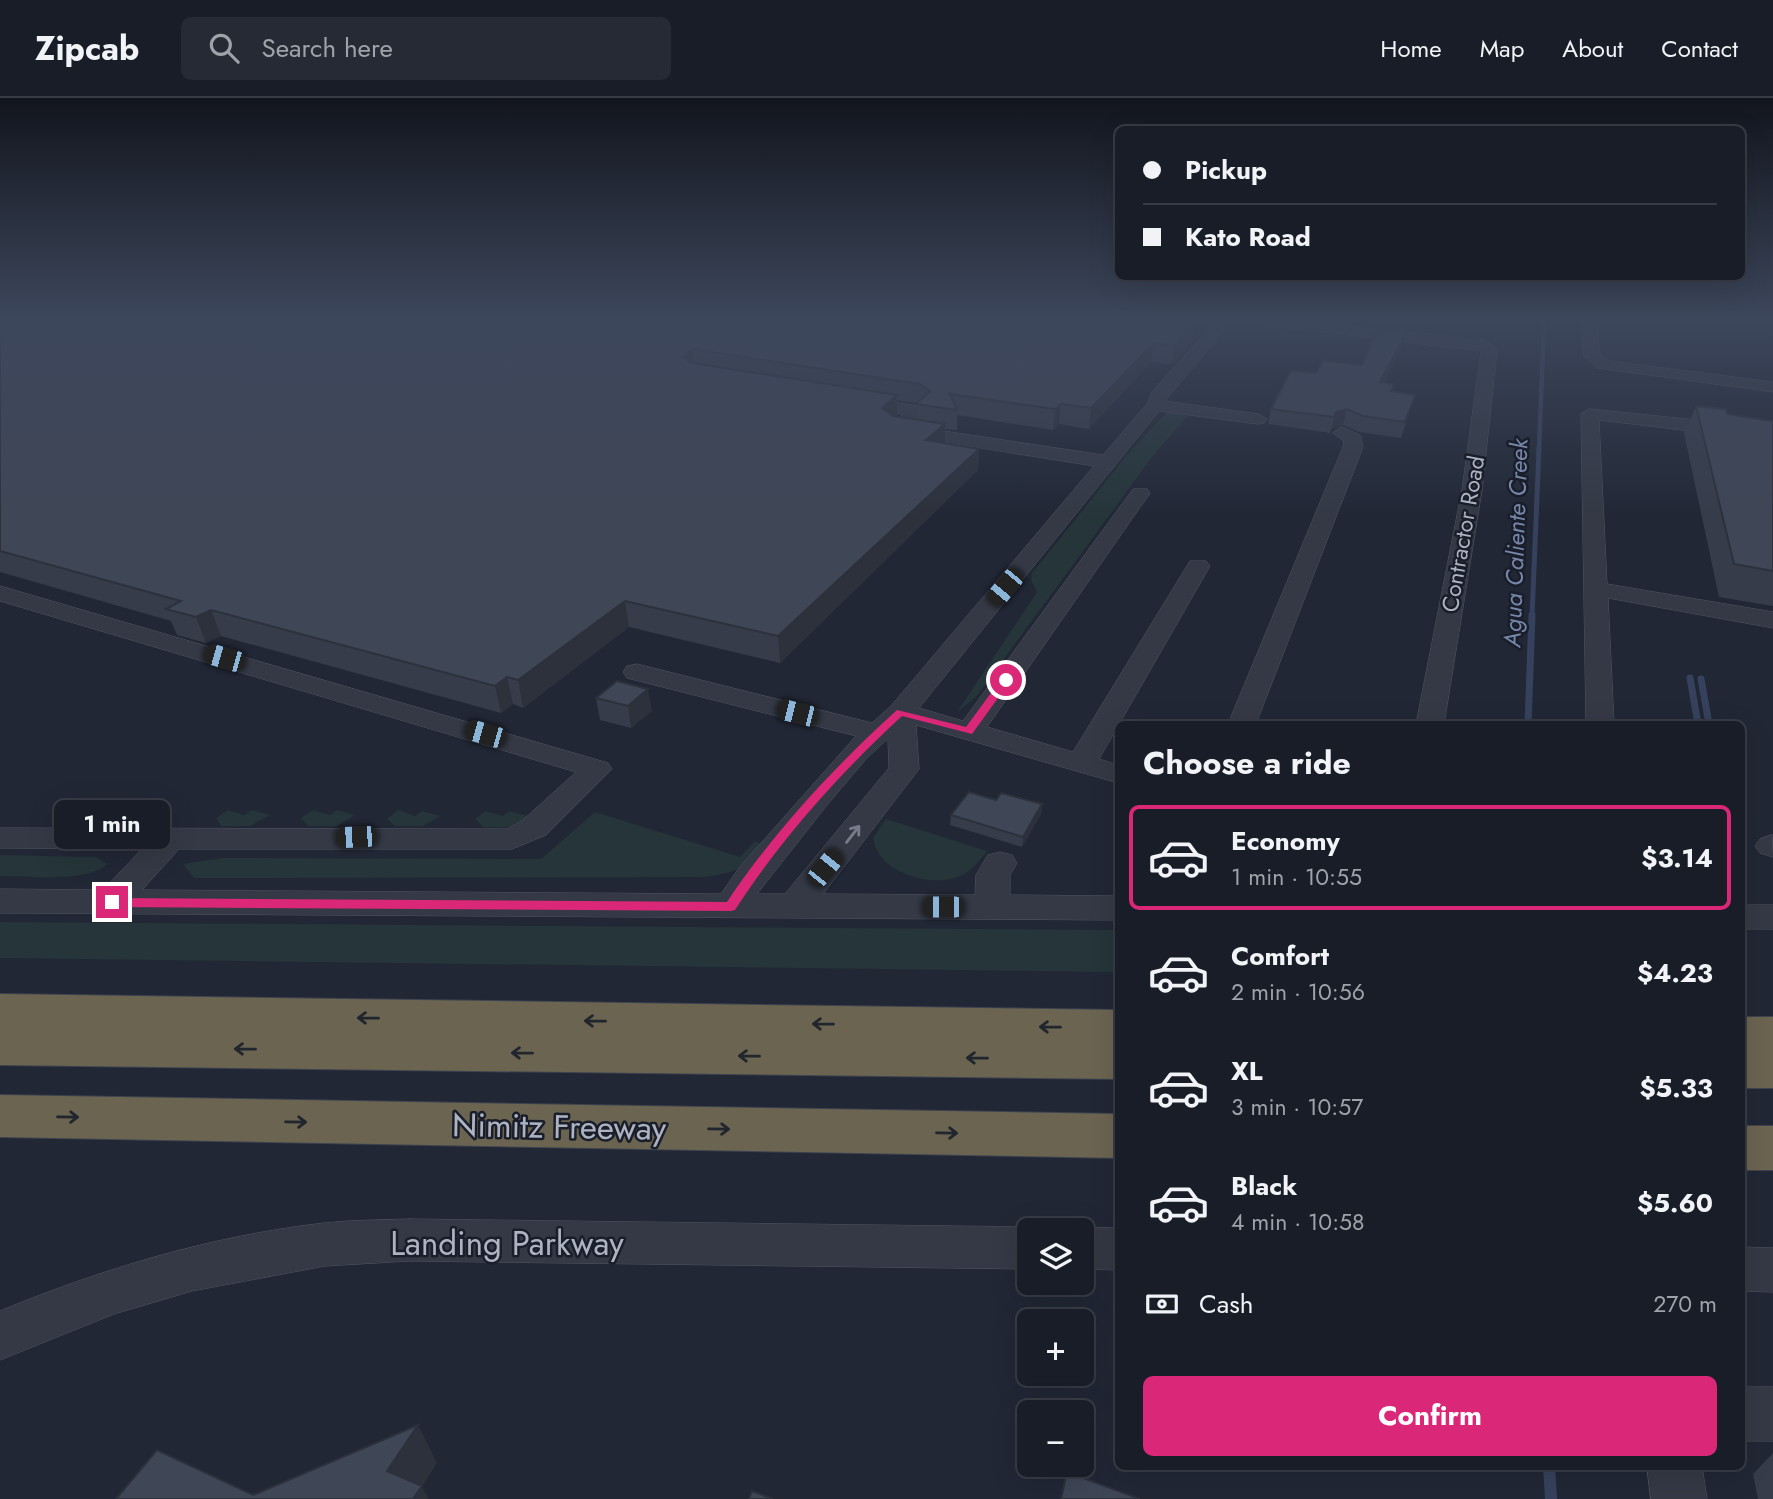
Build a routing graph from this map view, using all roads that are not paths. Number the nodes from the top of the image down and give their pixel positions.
1 (1166, 386) edge
2 (1486, 386) edge
3 (839, 398) edge
4 (1154, 405) junction
5 (1258, 419) dead end
6 (1342, 433) dead end
7 (1773, 442) edge
8 (1109, 462) junction
9 (1140, 493) dead end
10 (1198, 566) dead end
11 (1596, 589) junction
12 (0, 593) edge
13 (1773, 620) edge
14 (637, 672) dead end
15 (901, 712) junction
16 (1243, 721) edge
17 (1431, 721) edge
18 (1600, 721) edge
19 (969, 732) junction
20 (877, 733) junction
21 (1080, 764) junction
22 (1115, 773) edge
23 (0, 838) edge
24 (169, 839) junction
25 (1000, 863) dead end
26 (0, 901) edge
27 (112, 902) junction
28 (731, 906) junction
29 (795, 906) junction
30 (992, 907) junction
31 (1115, 908) edge
32 (1745, 917) edge
33 (1773, 917) edge
34 (0, 1012) edge
35 (1115, 1028) edge
36 (1745, 1036) edge
37 (1773, 1036) edge
38 (0, 1046) edge
39 (1115, 1060) edge
40 (1745, 1068) edge
41 (1773, 1068) edge
42 (0, 1116) edge
43 (1115, 1136) edge
44 (1745, 1148) edge
45 (1773, 1148) edge
46 (1017, 1248) edge
47 (1094, 1248) edge
48 (1115, 1249) edge
49 (1745, 1269) edge
50 (1773, 1270) edge
51 (0, 1336) edge
52 (1745, 1414) edge
53 (1773, 1414) edge
54 (1675, 1470) edge
55 (1679, 1499) edge

1 - 4 street
2 - 17 street, Contractor Road
3 - 8 street
4 - 5 street
4 - 8 street
6 - 16 street
7 - 11 street
8 - 15 street
9 - 19 street
10 - 21 street
11 - 13 street
11 - 18 street
12 - 24 street
14 - 20 street
15 - 19 street
15 - 20 street
29 -> 15 street
19 - 21 street
20 - 28 street
21 - 22 street
23 - 24 street
24 - 27 street
25 - 30 street
26 - 27 street
27 - 28 street
28 - 29 street
29 - 30 street
30 - 31 street
32 - 33 street
35 -> 34 highway
36 - 37 highway
39 -> 38 highway
40 - 41 highway
42 -> 43 highway, Nimitz Freeway
44 - 45 highway
46 - 51 street, Landing Parkway
47 - 48 street
49 - 50 street
52 - 53 street
54 - 55 street

